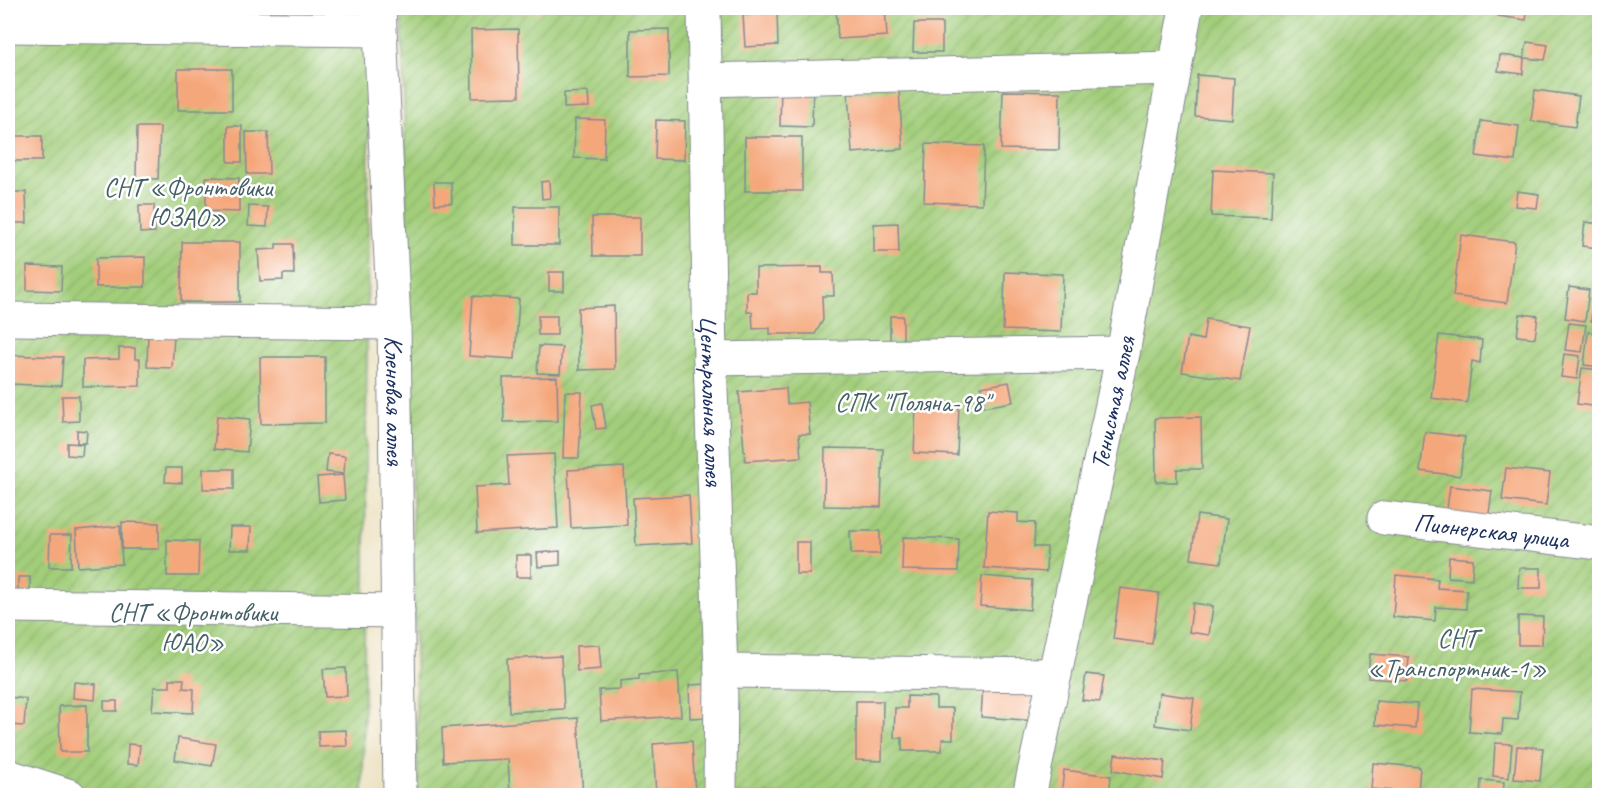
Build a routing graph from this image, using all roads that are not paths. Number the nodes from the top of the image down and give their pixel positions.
1 (704, 8) edge
2 (1186, 8) edge
3 (380, 19) edge
4 (8, 26) edge
5 (1174, 68) junction
6 (707, 80) junction
7 (8, 319) edge
8 (394, 323) junction
9 (1123, 354) junction
10 (710, 359) junction
11 (1384, 518) dead end
12 (1599, 543) edge
13 (8, 606) edge
14 (398, 611) junction
15 (721, 671) junction
16 (1055, 675) junction
17 (8, 776) edge
18 (70, 795) edge
19 (400, 795) edge
20 (720, 795) edge
21 (1029, 795) edge

1 - 6 street, Центральная аллея
2 - 5 street, Тенистая аллея
3 - 4 street
3 - 8 street, Кленовая аллея
5 - 6 street
5 - 9 street, Тенистая аллея
6 - 10 street, Центральная аллея
7 - 8 street
8 - 14 street, Кленовая аллея
9 - 10 street
9 - 16 street, Тенистая аллея
10 - 15 street, Центральная аллея
11 - 12 street, Пионерская улица
13 - 14 street
14 - 19 street, Кленовая аллея
15 - 16 street
15 - 20 street, Центральная аллея
16 - 21 street, Тенистая аллея
17 - 18 street

